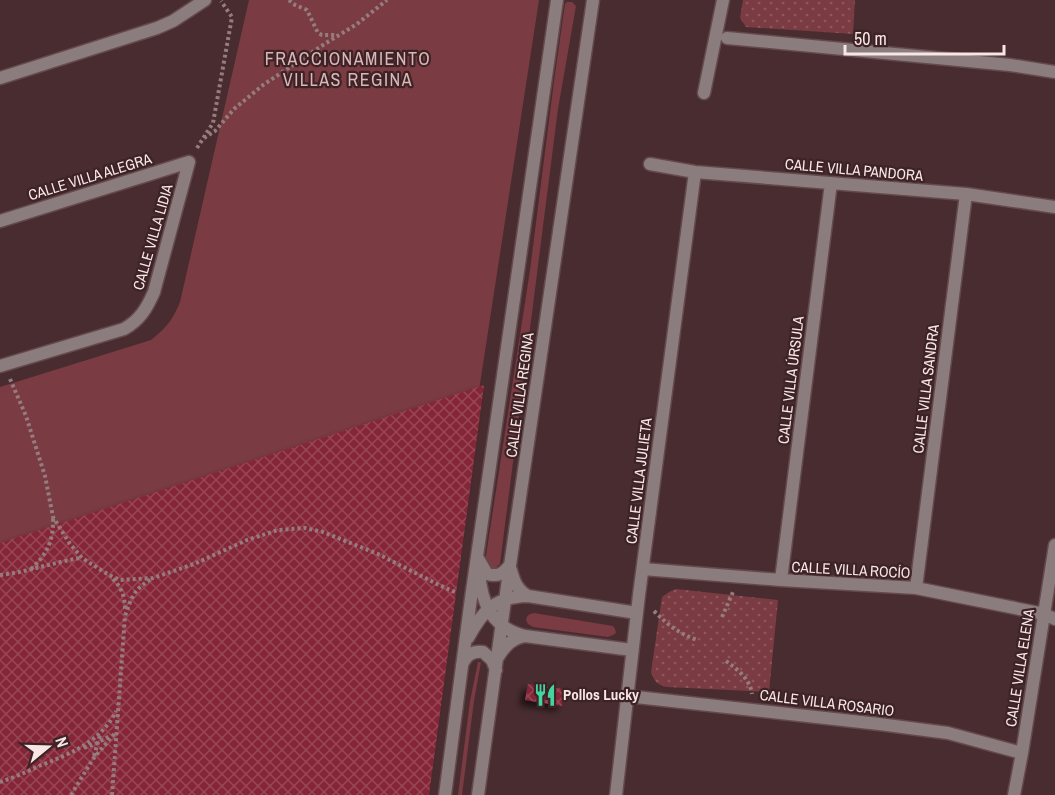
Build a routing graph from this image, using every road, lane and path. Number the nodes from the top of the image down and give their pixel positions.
1 (206, 0) edge
2 (220, 0) edge
3 (289, 0) edge
4 (387, 0) edge
5 (556, 0) edge
6 (593, 0) edge
7 (720, 7) edge
8 (342, 33) junction
9 (728, 38) junction
10 (714, 46) junction
11 (1055, 72) edge
12 (0, 78) edge
13 (704, 93) dead end
14 (204, 138) junction
15 (189, 162) junction
16 (650, 164) dead end
17 (171, 167) junction
18 (695, 172) junction
19 (185, 178) junction
20 (831, 183) junction
21 (966, 194) junction
22 (1055, 207) edge
23 (0, 221) edge
24 (2, 365) edge
25 (54, 517) junction
26 (1055, 545) edge
27 (477, 552) junction
28 (82, 558) junction
29 (510, 565) junction
30 (643, 569) junction
31 (29, 571) junction
32 (0, 575) edge
33 (109, 575) junction
34 (157, 577) junction
35 (739, 577) junction
36 (781, 580) junction
37 (916, 588) junction
38 (639, 595) junction
39 (528, 596) junction
40 (471, 598) junction
41 (505, 599) junction
42 (488, 609) junction
43 (637, 613) junction
44 (125, 616) junction
45 (1050, 616) edge
46 (722, 617) dead end
47 (502, 626) junction
48 (525, 636) junction
49 (697, 640) dead end
50 (632, 650) junction
51 (463, 659) junction
52 (726, 662) dead end
53 (497, 664) junction
54 (627, 696) junction
55 (118, 708) junction
56 (753, 710) junction
57 (116, 732) junction
58 (100, 734) junction
59 (97, 743) junction
60 (74, 751) junction
61 (1022, 753) junction
62 (93, 759) junction
63 (0, 782) edge
64 (71, 795) edge
65 (112, 795) edge
66 (445, 795) edge
67 (478, 795) edge
68 (616, 795) edge
69 (1014, 795) edge

1 - 12 street
2 - 14 path
3 - 8 path
4 - 8 path
5 - 27 street, CALLE VILLA REGINA
6 - 29 street, CALLE VILLA REGINA
7 - 9 street
7 - 10 street
8 - 14 path
9 - 10 street
9 - 11 street
10 - 13 street
14 - 15 path
15 - 17 street, CALLE VILLA ALEGRA
15 - 19 street, CALLE VILLA LIDIA
16 - 18 street, CALLE VILLA PANDORA
17 - 19 street
17 - 23 street, CALLE VILLA ALEGRA
18 - 20 street, CALLE VILLA PANDORA
18 - 30 street, CALLE VILLA JULIETA
19 - 24 street, CALLE VILLA LIDIA
20 - 21 street, CALLE VILLA PANDORA
20 - 36 street, CALLE VILLA ÚRSULA
21 - 22 street, CALLE VILLA PANDORA
21 - 37 street, CALLE VILLA SANDRA
24 - 25 path
25 - 28 path
25 - 31 path
26 - 45 street, CALLE VILLA ELENA
27 - 29 street
27 - 40 street, CALLE VILLA REGINA
27 - 42 street
28 - 31 path
28 - 33 path
29 - 39 street
29 - 41 street, CALLE VILLA REGINA
30 - 35 street, CALLE VILLA ROCÍO
30 - 38 street, CALLE VILLA JULIETA
31 - 32 path
33 - 34 path
33 - 44 path
34 - 40 path
34 - 44 path
35 - 36 street, CALLE VILLA ROCÍO
35 - 46 path
36 - 37 street, CALLE VILLA ROCÍO
37 - 45 street, CALLE VILLA ROCÍO
38 - 43 street, CALLE VILLA JULIETA
38 - 49 path
39 - 41 street
39 - 43 street
40 - 51 street, CALLE VILLA REGINA
41 - 42 street
41 - 47 street, CALLE VILLA REGINA
42 - 47 street
42 - 51 street
43 - 50 street, CALLE VILLA JULIETA
44 - 55 path
45 - 61 street, CALLE VILLA ELENA
47 - 48 street
47 - 53 street, CALLE VILLA REGINA
48 - 50 street
48 - 53 street
50 - 54 street, CALLE VILLA JULIETA
51 - 53 street
51 - 66 street, CALLE VILLA REGINA
52 - 56 path
53 - 67 street, CALLE VILLA REGINA
54 - 56 street, CALLE VILLA ROSARIO
54 - 68 street, CALLE VILLA JULIETA
55 - 57 path
55 - 58 path
56 - 61 street, CALLE VILLA ROSARIO
57 - 59 path
57 - 62 path
57 - 65 path
58 - 59 path
58 - 60 path
59 - 60 path
59 - 62 path
60 - 63 path
61 - 69 street, CALLE VILLA ELENA
62 - 64 path

